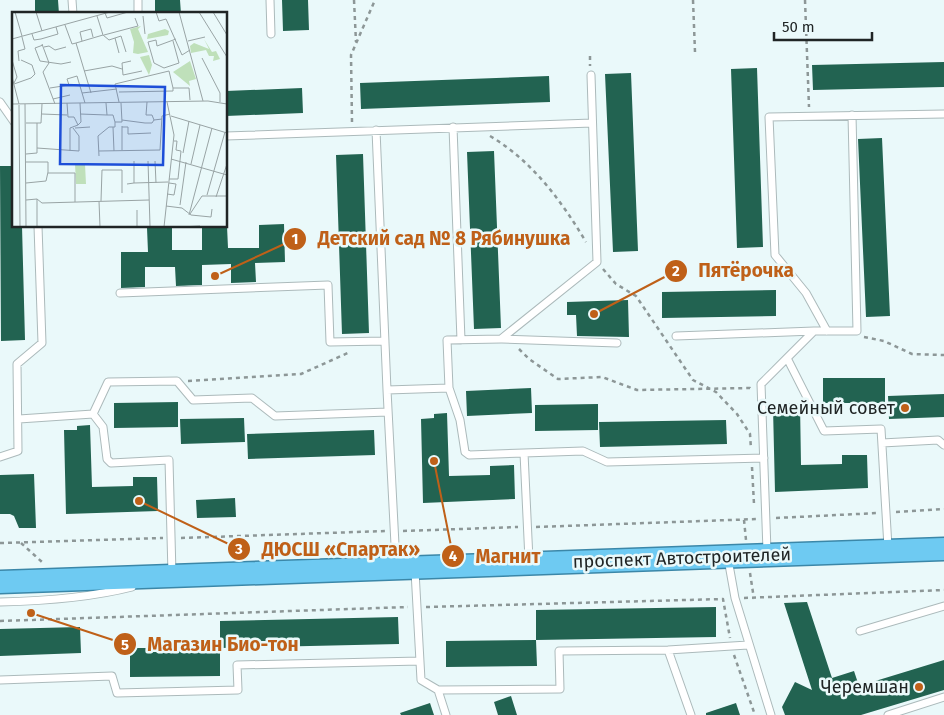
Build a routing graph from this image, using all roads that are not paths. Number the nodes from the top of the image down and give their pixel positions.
1 (270, 0) edge
2 (271, 34) dead end
3 (591, 75) dead end
4 (0, 102) edge
5 (944, 114) edge
6 (852, 115) junction
7 (12, 119) edge
8 (592, 122) junction
9 (453, 127) junction
10 (376, 130) junction
11 (228, 136) edge
12 (38, 228) edge
13 (120, 294) dead end
14 (814, 331) junction
15 (827, 331) junction
16 (676, 336) dead end
17 (505, 339) junction
18 (461, 340) junction
19 (385, 341) junction
20 (617, 343) dead end
21 (787, 358) junction
22 (449, 388) junction
23 (387, 390) junction
24 (388, 412) junction
25 (93, 414) junction
26 (19, 419) junction
27 (882, 443) junction
28 (944, 445) edge
29 (524, 453) junction
30 (0, 457) edge
31 (757, 458) junction
32 (944, 549) edge
33 (888, 550) junction
34 (767, 554) junction
35 (727, 556) junction
36 (529, 563) junction
37 (405, 566) junction
38 (172, 576) junction
39 (0, 582) edge
40 (0, 602) edge
41 (944, 606) edge
42 (860, 631) dead end
43 (748, 645) junction
44 (668, 650) junction
45 (420, 661) junction
46 (0, 680) edge
47 (438, 690) junction
48 (944, 697) edge
49 (446, 715) edge
50 (691, 715) edge
51 (771, 715) edge
52 (888, 715) edge

1 - 2 lane
3 - 8 lane
4 - 7 lane
5 - 6 lane
6 - 15 lane
6 - 15 lane
8 - 9 lane
8 - 17 lane
9 - 10 lane
9 - 18 lane
10 - 11 lane
10 - 19 lane
12 - 26 lane
13 - 19 lane
14 - 15 lane
14 - 16 lane
14 - 21 lane
17 - 18 lane
17 - 20 lane
18 - 22 lane
19 - 23 lane
21 - 27 lane
21 - 31 lane
22 - 23 lane
22 - 29 lane
23 - 24 lane
24 - 25 lane
24 - 37 lane
25 - 26 lane
25 - 38 lane
26 - 30 lane
27 - 28 lane
27 - 33 lane
29 - 31 lane
29 - 36 lane
31 - 34 lane
32 - 33 highway, проспект Автостроителей
33 - 34 highway, проспект Автостроителей
34 - 35 highway, проспект Автостроителей
35 - 36 highway, проспект Автостроителей
35 - 43 lane
36 - 37 highway, проспект Автостроителей
37 - 38 highway, проспект Автостроителей
37 - 45 lane
38 - 39 highway, проспект Автостроителей
38 - 40 lane
41 - 42 lane
43 - 44 lane
43 - 51 lane
44 - 47 lane
44 - 50 lane
45 - 46 lane
45 - 47 lane
47 - 49 lane
48 - 52 lane

